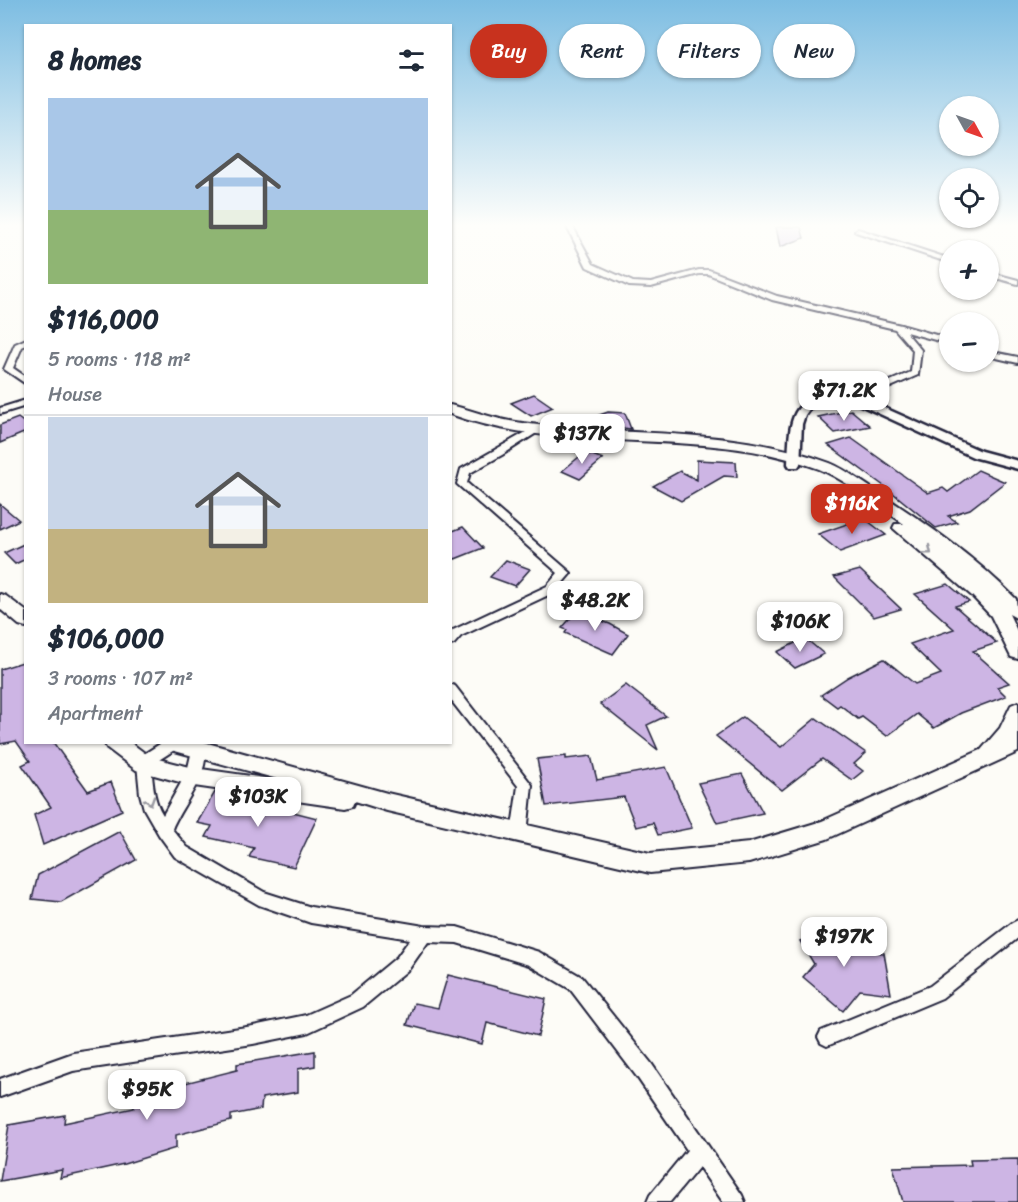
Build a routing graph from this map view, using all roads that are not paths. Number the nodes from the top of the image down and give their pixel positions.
1 (630, 283) edge
2 (658, 283) edge
3 (737, 283) edge
4 (897, 327) junction
5 (939, 339) edge
6 (24, 342) edge
7 (999, 356) edge
8 (1018, 360) edge
9 (24, 380) edge
10 (856, 399) junction
11 (24, 404) edge
12 (452, 410) edge
13 (0, 411) edge
14 (538, 430) junction
15 (794, 460) junction
16 (1018, 465) edge
17 (0, 600) edge
18 (1018, 613) edge
19 (24, 619) edge
20 (452, 639) edge
21 (1018, 652) edge
22 (452, 692) edge
23 (1018, 710) edge
24 (1018, 743) edge
25 (117, 744) edge
26 (171, 744) edge
27 (177, 744) edge
28 (198, 750) junction
29 (986, 758) junction
30 (144, 764) junction
31 (194, 777) junction
32 (387, 802) junction
33 (164, 830) junction
34 (519, 834) junction
35 (1018, 927) edge
36 (424, 934) junction
37 (827, 1037) dead end
38 (0, 1088) edge
39 (699, 1150) junction
40 (657, 1202) edge
41 (735, 1202) edge

1 - 2 street
3 - 4 street
4 - 5 street
4 - 10 street
6 - 9 street
7 - 8 street
10 - 15 street
10 - 16 street
11 - 13 street
12 - 14 main road
14 - 15 main road
14 - 20 street
15 - 18 main road
15 -> 21 main road
17 - 19 main road
22 - 34 street
23 - 29 main road
24 - 29 main road
25 - 30 main road
26 - 30 street
27 - 28 main road
28 - 31 street
28 - 32 main road
29 - 34 main road
30 - 31 main road
30 -> 33 street
31 - 32 main road
31 - 33 street
32 - 34 main road
33 - 36 street
35 - 37 street
36 - 38 street
36 - 39 street
39 - 40 street
39 - 41 street

